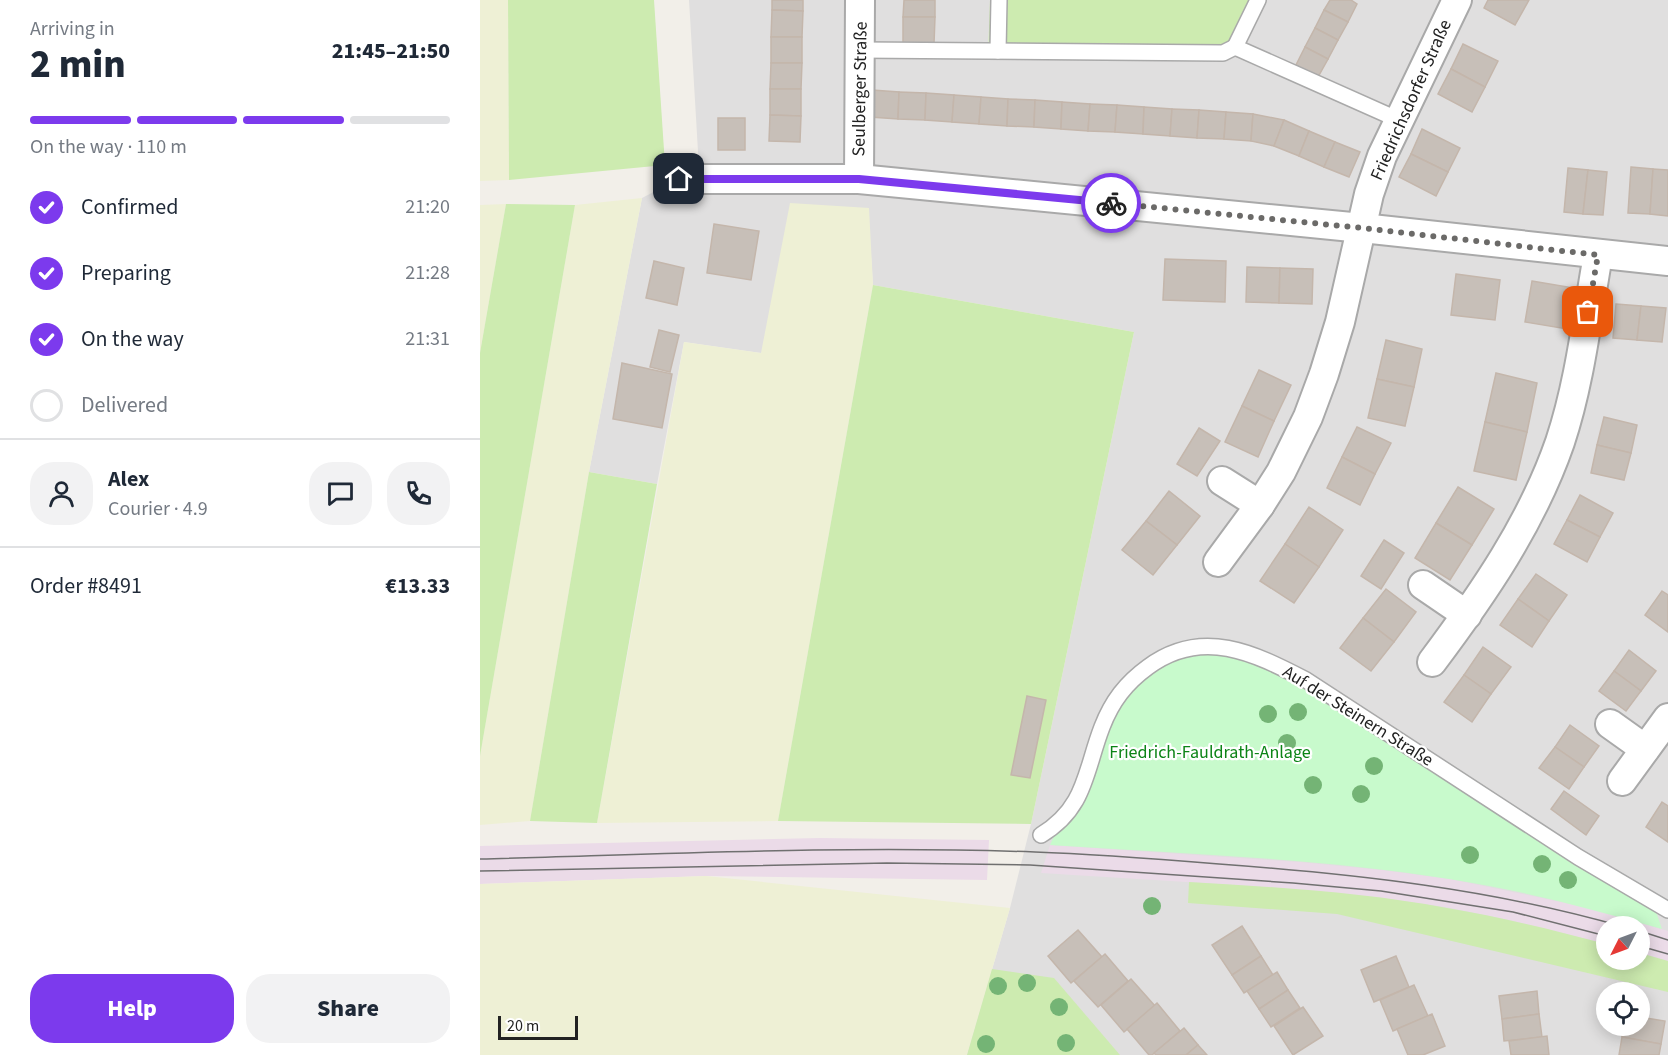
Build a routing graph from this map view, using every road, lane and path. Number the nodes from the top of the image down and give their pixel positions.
1 (861, 0) edge
2 (999, 0) edge
3 (1258, 0) edge
4 (1457, 0) edge
5 (1235, 47) junction
6 (860, 50) junction
7 (998, 51) junction
8 (1399, 120) junction
9 (679, 179) dead end
10 (859, 179) junction
11 (1362, 228) junction
12 (1598, 255) junction
13 (1668, 261) edge
14 (1222, 481) dead end
15 (1260, 505) junction
16 (1218, 562) dead end
17 (1423, 585) dead end
18 (1467, 615) junction
19 (1432, 662) dead end
20 (1668, 718) edge
21 (1610, 723) dead end
22 (1645, 749) junction
23 (1622, 781) dead end
24 (1041, 835) dead end
25 (1668, 910) edge

1 - 6 street, Seulberger Straße
2 - 7 lane
3 - 5 lane
4 - 8 street, Friedrichsdorfer Straße
5 - 7 lane
5 - 8 lane
6 - 7 lane
6 - 10 street, Seulberger Straße
8 - 11 street, Friedrichsdorfer Straße
9 - 10 street
10 - 11 street
11 - 12 street
11 - 15 street, Friedrichsdorfer Straße
12 - 13 street
12 - 18 street
14 - 15 street
15 - 16 street, Friedrichsdorfer Straße
17 - 18 street
18 - 19 street
20 - 22 street
21 - 22 street
22 - 23 street
24 - 25 lane, Auf der Steinern Straße

